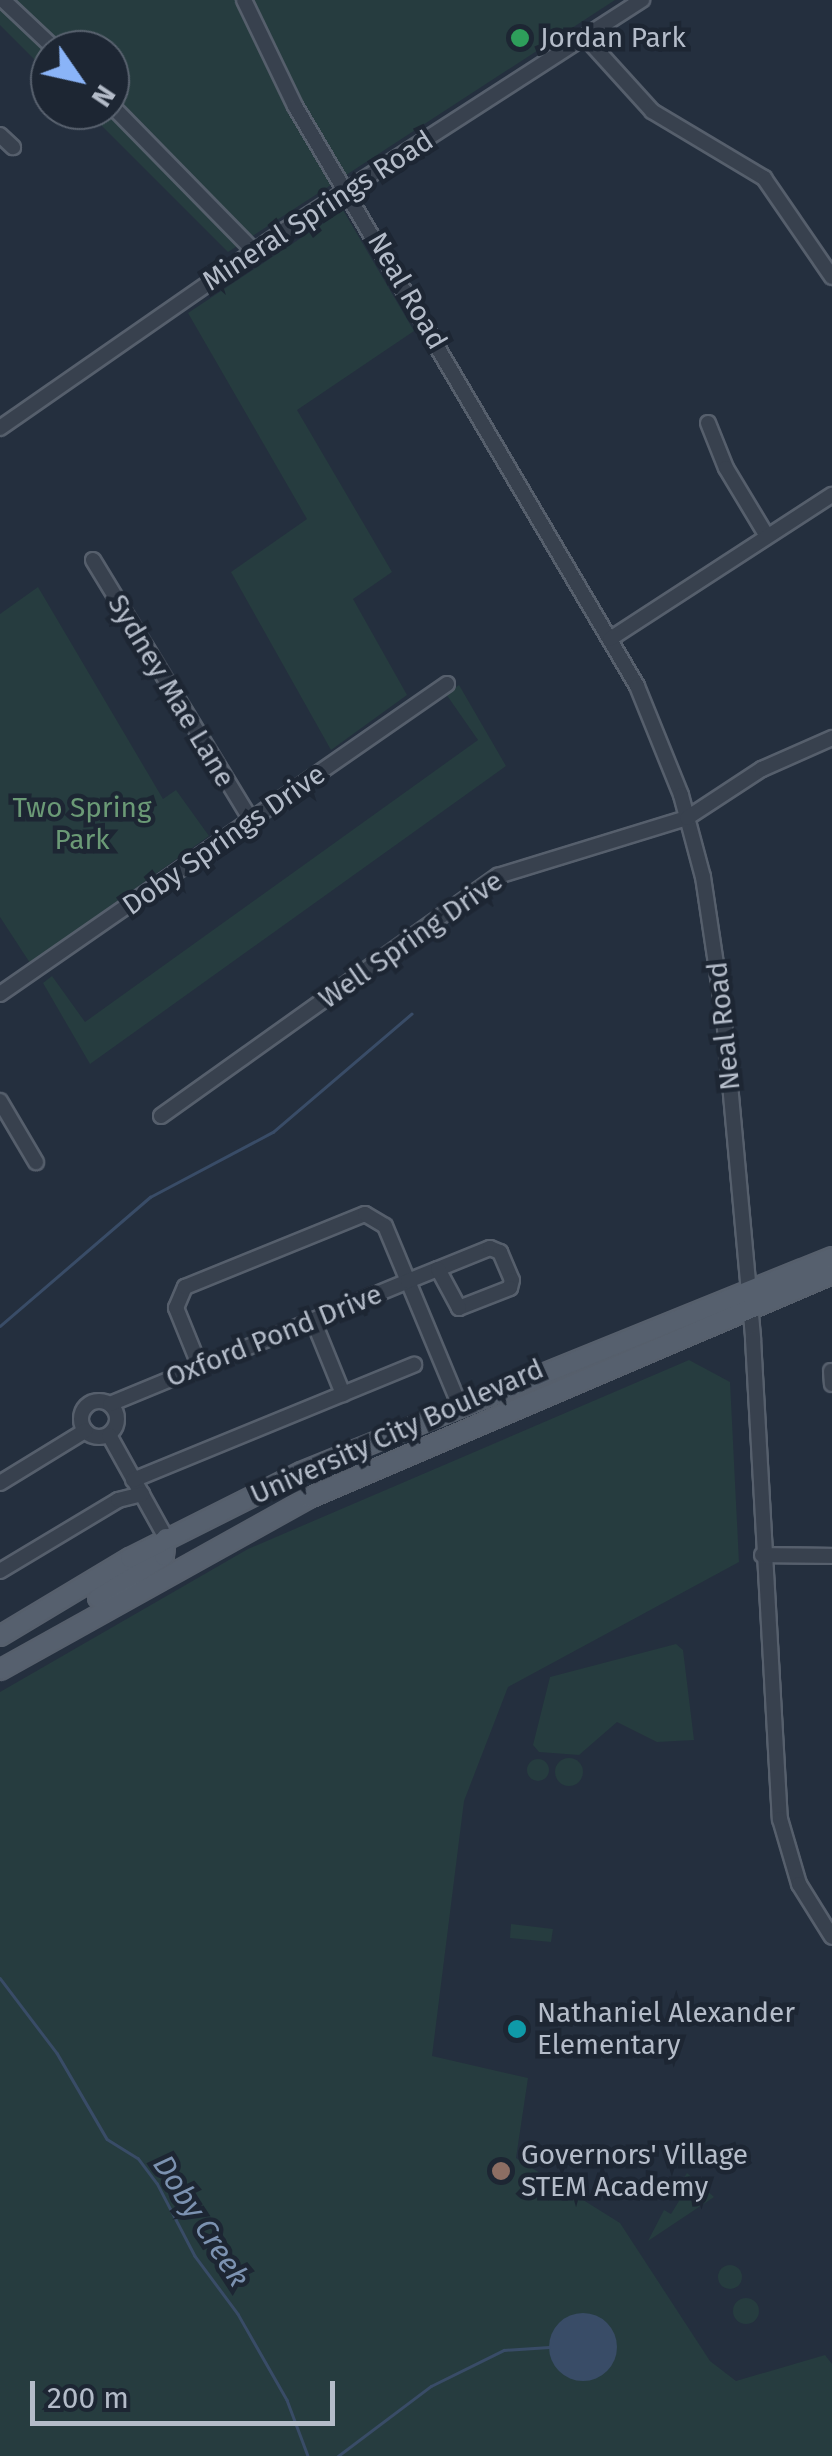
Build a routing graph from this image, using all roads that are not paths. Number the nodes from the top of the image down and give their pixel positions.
1 (3, 0) edge
2 (244, 0) edge
3 (642, 0) edge
4 (35, 30) edge
5 (585, 37) junction
6 (130, 124) edge
7 (0, 135) edge
8 (13, 147) dead end
9 (348, 190) junction
10 (254, 251) junction
11 (832, 278) edge
12 (708, 423) dead end
13 (0, 428) edge
14 (831, 498) edge
15 (766, 533) junction
16 (93, 560) dead end
17 (610, 639) junction
18 (446, 684) dead end
19 (832, 738) edge
20 (687, 818) junction
21 (251, 820) junction
22 (0, 994) edge
23 (0, 1102) edge
24 (161, 1116) dead end
25 (36, 1162) dead end
26 (832, 1257) edge
27 (438, 1269) junction
28 (832, 1274) edge
29 (408, 1282) junction
30 (749, 1300) junction
31 (313, 1320) junction
32 (414, 1365) dead end
33 (200, 1367) junction
34 (831, 1371) edge
35 (832, 1384) edge
36 (343, 1394) junction
37 (110, 1404) junction
38 (459, 1404) junction
39 (85, 1431) junction
40 (109, 1435) junction
41 (0, 1483) edge
42 (137, 1487) junction
43 (166, 1538) junction
44 (762, 1555) junction
45 (832, 1556) edge
46 (0, 1571) edge
47 (66, 1628) junction
48 (0, 1636) edge
49 (0, 1670) edge
50 (832, 1938) edge

1 - 4 street
2 - 9 street, Neal Road
3 - 5 street, Mineral Springs Road
5 - 9 street, Mineral Springs Road
5 - 11 street
6 - 10 street
7 - 8 street
9 - 10 street, Mineral Springs Road
9 - 17 street, Neal Road
10 - 13 street, Mineral Springs Road
12 - 15 street
14 - 15 street
15 - 17 street
16 - 21 street, Sydney Mae Lane
17 - 20 street, Neal Road
18 - 21 street, Doby Springs Drive
19 - 20 street, Well Spring Drive
20 - 24 street, Well Spring Drive
20 - 30 street, Neal Road
21 - 22 street, Doby Springs Drive
23 - 25 street
26 - 30 main road, University City Boulevard
27 - 27 street, Oxford Pond Drive
27 - 29 street, Oxford Pond Drive
28 - 30 main road, University City Boulevard
29 - 31 street, Oxford Pond Drive
29 - 33 street
29 - 38 street
30 - 38 main road, University City Boulevard
30 - 44 street, Neal Road
30 - 47 main road, University City Boulevard
31 - 33 street, Oxford Pond Drive
31 - 36 street
32 - 36 street
33 - 37 street, Oxford Pond Drive
34 - 35 street
36 - 42 street
37 - 39 street, Oxford Pond Drive
37 - 40 street
38 - 43 main road, University City Boulevard
39 - 40 street
39 - 41 street, Oxford Pond Drive
40 - 42 street
42 - 43 street
42 - 46 street
43 - 47 main road
43 - 48 main road, University City Boulevard
44 - 45 street
44 - 50 street, Neal Road
47 - 49 main road, University City Boulevard

